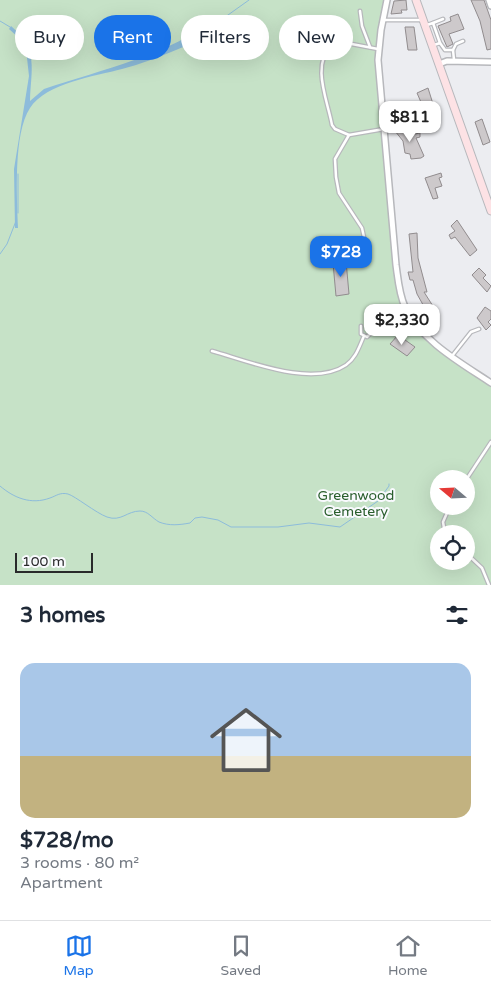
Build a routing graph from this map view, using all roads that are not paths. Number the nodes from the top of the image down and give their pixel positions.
1 (388, 0) edge
2 (416, 0) edge
3 (489, 0) edge
4 (491, 6) edge
5 (360, 11) dead end
6 (443, 19) dead end
7 (383, 20) junction
8 (424, 23) junction
9 (433, 23) junction
10 (463, 42) dead end
11 (440, 43) junction
12 (432, 46) junction
13 (370, 47) junction
14 (379, 49) junction
15 (452, 50) junction
16 (454, 62) junction
17 (491, 62) edge
18 (439, 64) junction
19 (384, 129) junction
20 (349, 135) junction
21 (491, 211) edge
22 (355, 254) dead end
23 (411, 316) junction
24 (404, 320) dead end
25 (372, 325) dead end
26 (361, 326) dead end
27 (479, 329) dead end
28 (364, 336) junction
29 (212, 351) dead end
30 (452, 356) junction
31 (491, 383) edge
32 (491, 442) edge
33 (473, 470) edge
34 (475, 561) edge
35 (489, 585) edge

1 - 7 street
2 - 8 main road
3 - 4 street
5 - 13 lane
6 - 9 lane
7 - 8 lane
7 - 14 street
8 - 9 lane
8 - 12 main road
9 - 11 lane
10 - 15 lane
11 - 12 lane
11 - 15 lane
12 - 18 main road
13 - 14 lane
13 - 20 lane
14 - 19 street
15 - 16 lane
16 - 17 street
16 - 18 street
18 - 21 main road
19 - 20 lane
19 - 23 street
20 - 22 lane
23 - 24 lane
23 - 30 street
25 - 28 lane
26 - 28 lane
27 - 30 lane
28 - 29 lane
30 - 31 street
32 - 33 lane
34 - 35 lane

